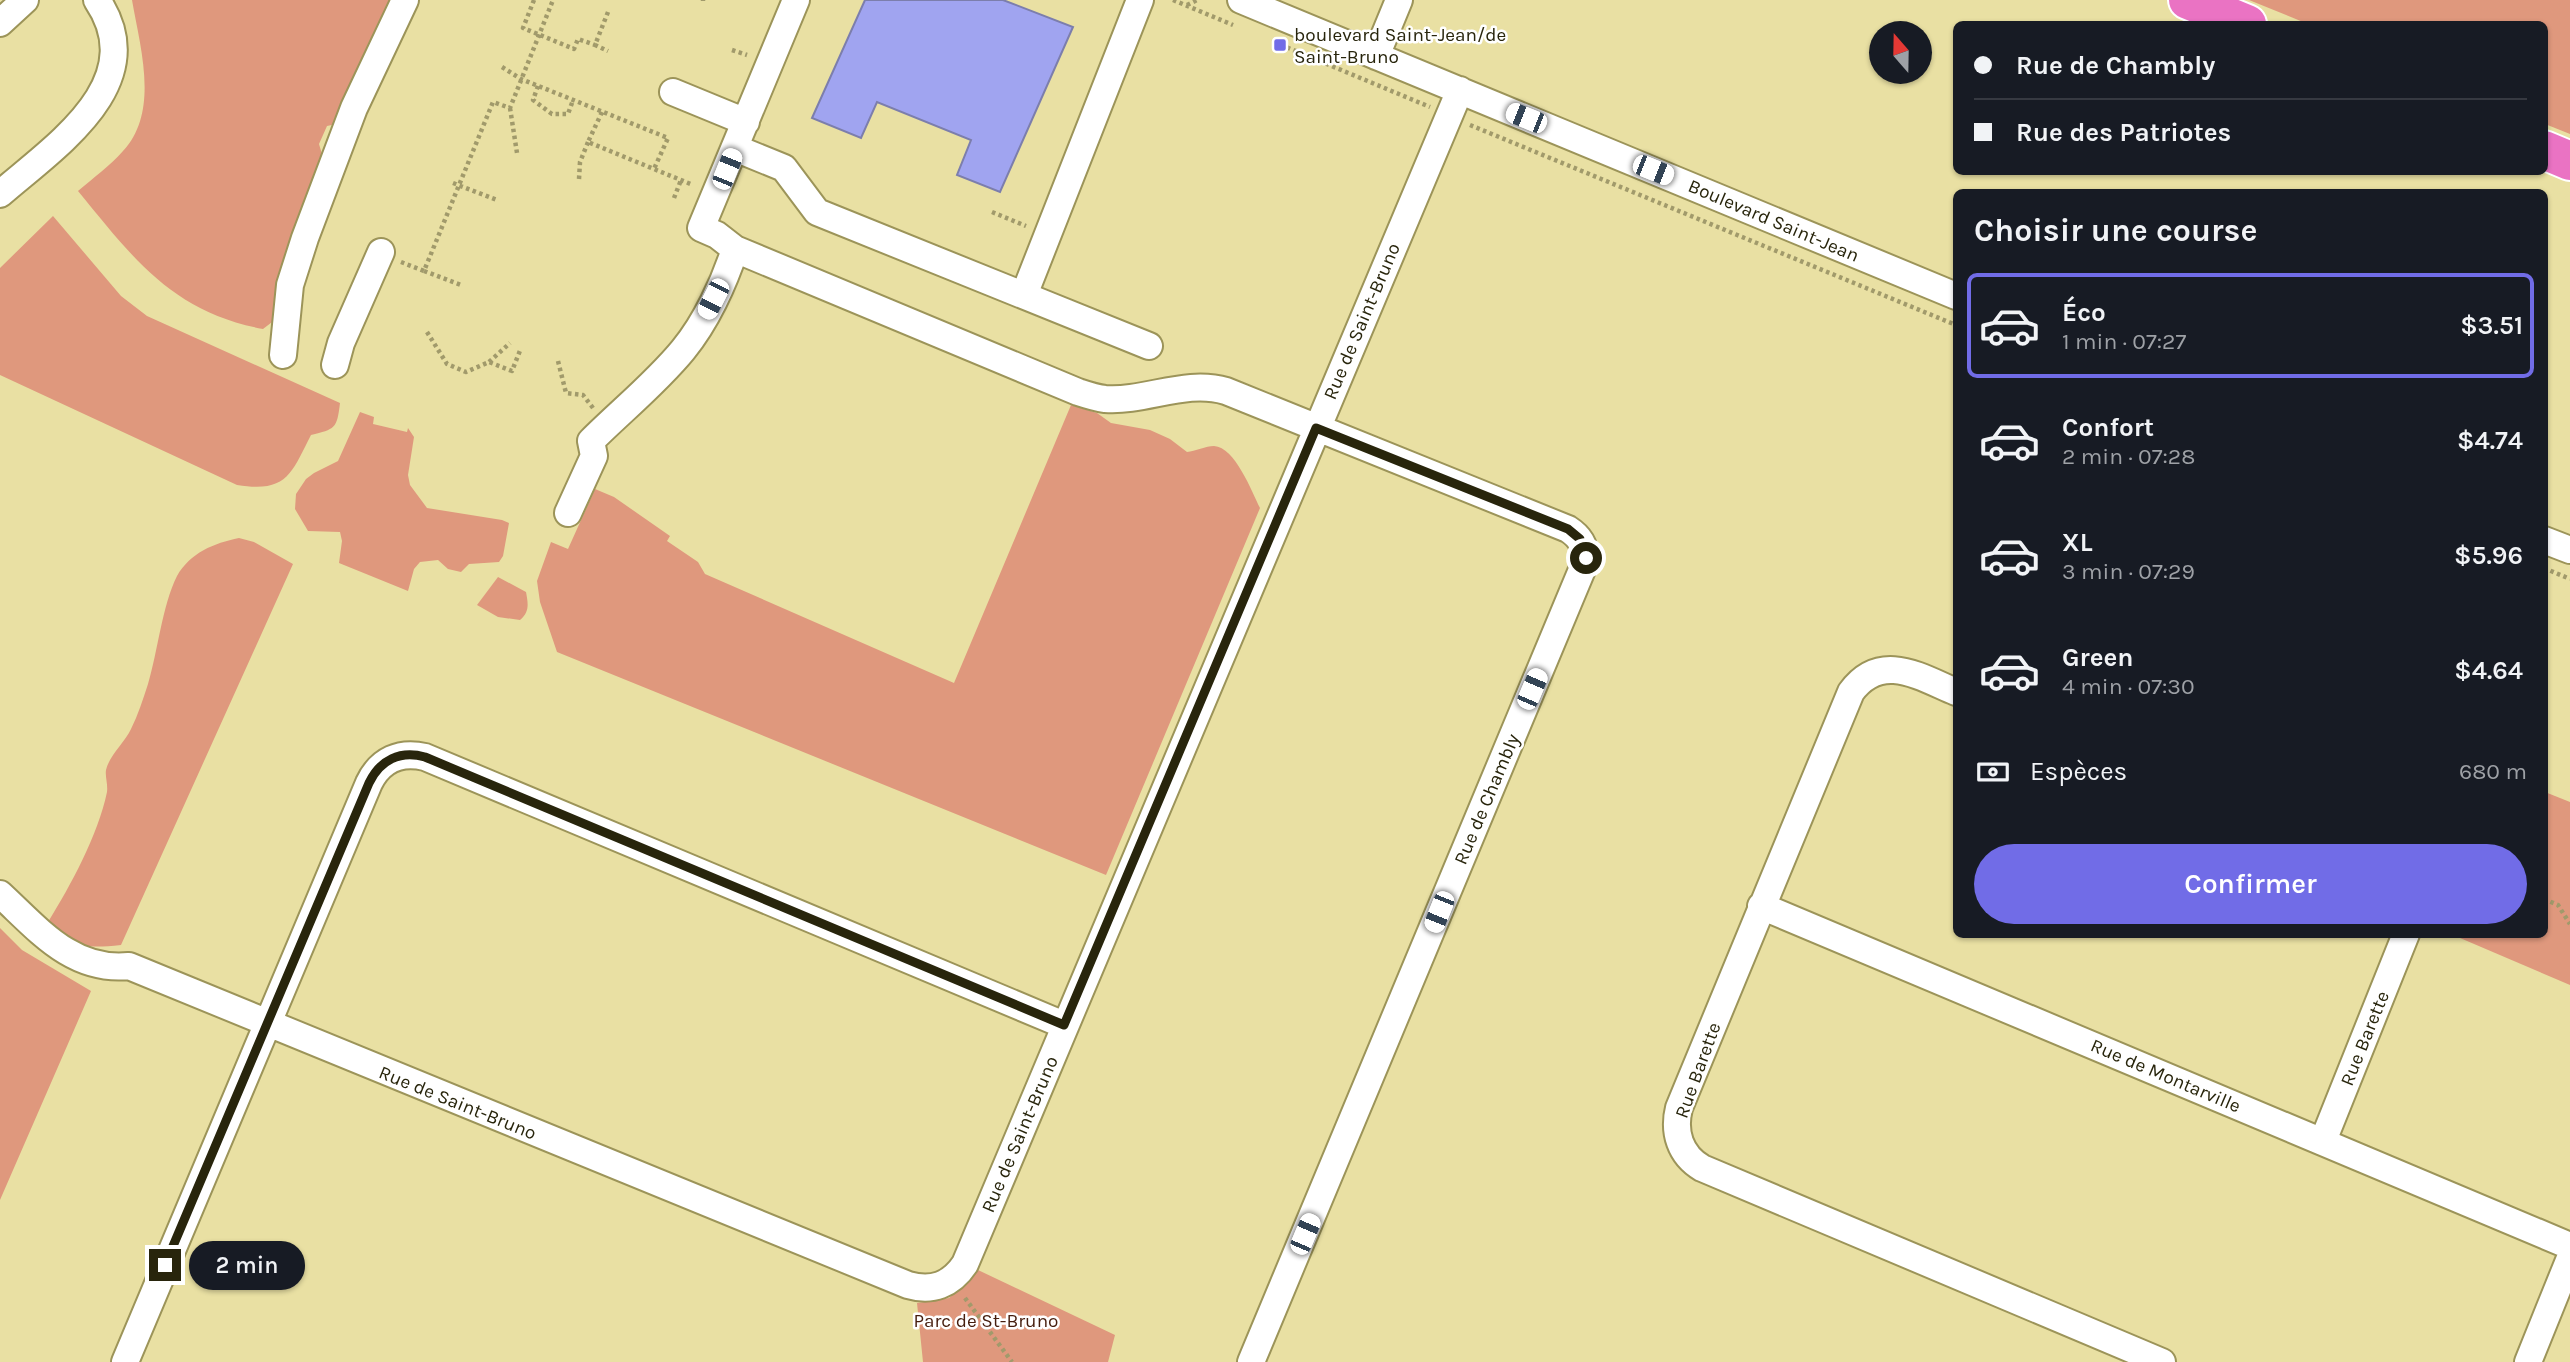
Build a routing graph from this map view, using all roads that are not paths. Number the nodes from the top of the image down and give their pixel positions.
1 (25, 0) edge
2 (97, 0) edge
3 (405, 0) edge
4 (1140, 0) edge
5 (1241, 0) edge
6 (1399, 0) edge
7 (2189, 0) edge
8 (793, 1) edge
9 (2240, 21) edge
10 (0, 23) edge
11 (1376, 56) junction
12 (1460, 90) junction
13 (673, 92) dead end
14 (746, 122) junction
15 (735, 148) junction
16 (2548, 152) edge
17 (2570, 160) edge
18 (0, 194) edge
19 (735, 249) junction
20 (389, 262) road end
21 (1024, 295) junction
22 (1953, 295) edge
23 (1149, 346) dead end
24 (284, 355) dead end
25 (335, 365) dead end
26 (1316, 428) junction
27 (568, 513) dead end
28 (2548, 542) edge
29 (2570, 550) edge
30 (1953, 691) edge
31 (0, 894) edge
32 (1761, 906) junction
33 (2404, 938) edge
34 (266, 1024) junction
35 (1064, 1025) junction
36 (2323, 1141) junction
37 (2570, 1246) edge
38 (2570, 1258) edge
39 (125, 1362) edge
40 (1251, 1362) edge
41 (2162, 1362) edge
42 (2528, 1362) edge

1 - 10 street
2 - 18 street
3 - 24 street
4 - 21 street
5 - 11 street, Boulevard Saint-Jean
6 - 11 street
7 - 9 highway
8 - 14 street
11 - 12 street, Boulevard Saint-Jean
12 - 22 street, Boulevard Saint-Jean
12 - 26 street, Rue de Saint-Bruno
13 - 14 street
14 - 15 street
15 - 19 street
15 - 21 street
16 - 17 highway
19 - 26 street
19 - 27 street
20 - 25 street
21 - 23 street
26 - 35 street, Rue de Saint-Bruno
26 - 40 street, Rue de Chambly
28 - 29 street
30 - 32 street, Rue Barette
31 - 34 street, Rue de Saint-Bruno
32 - 36 street, Rue de Montarville
32 - 41 street, Rue Barette
33 - 36 street, Rue Barette
34 - 35 street, Rue de Saint-Bruno
34 - 35 street
34 - 39 street
36 - 37 street, Rue de Montarville
38 - 42 street

